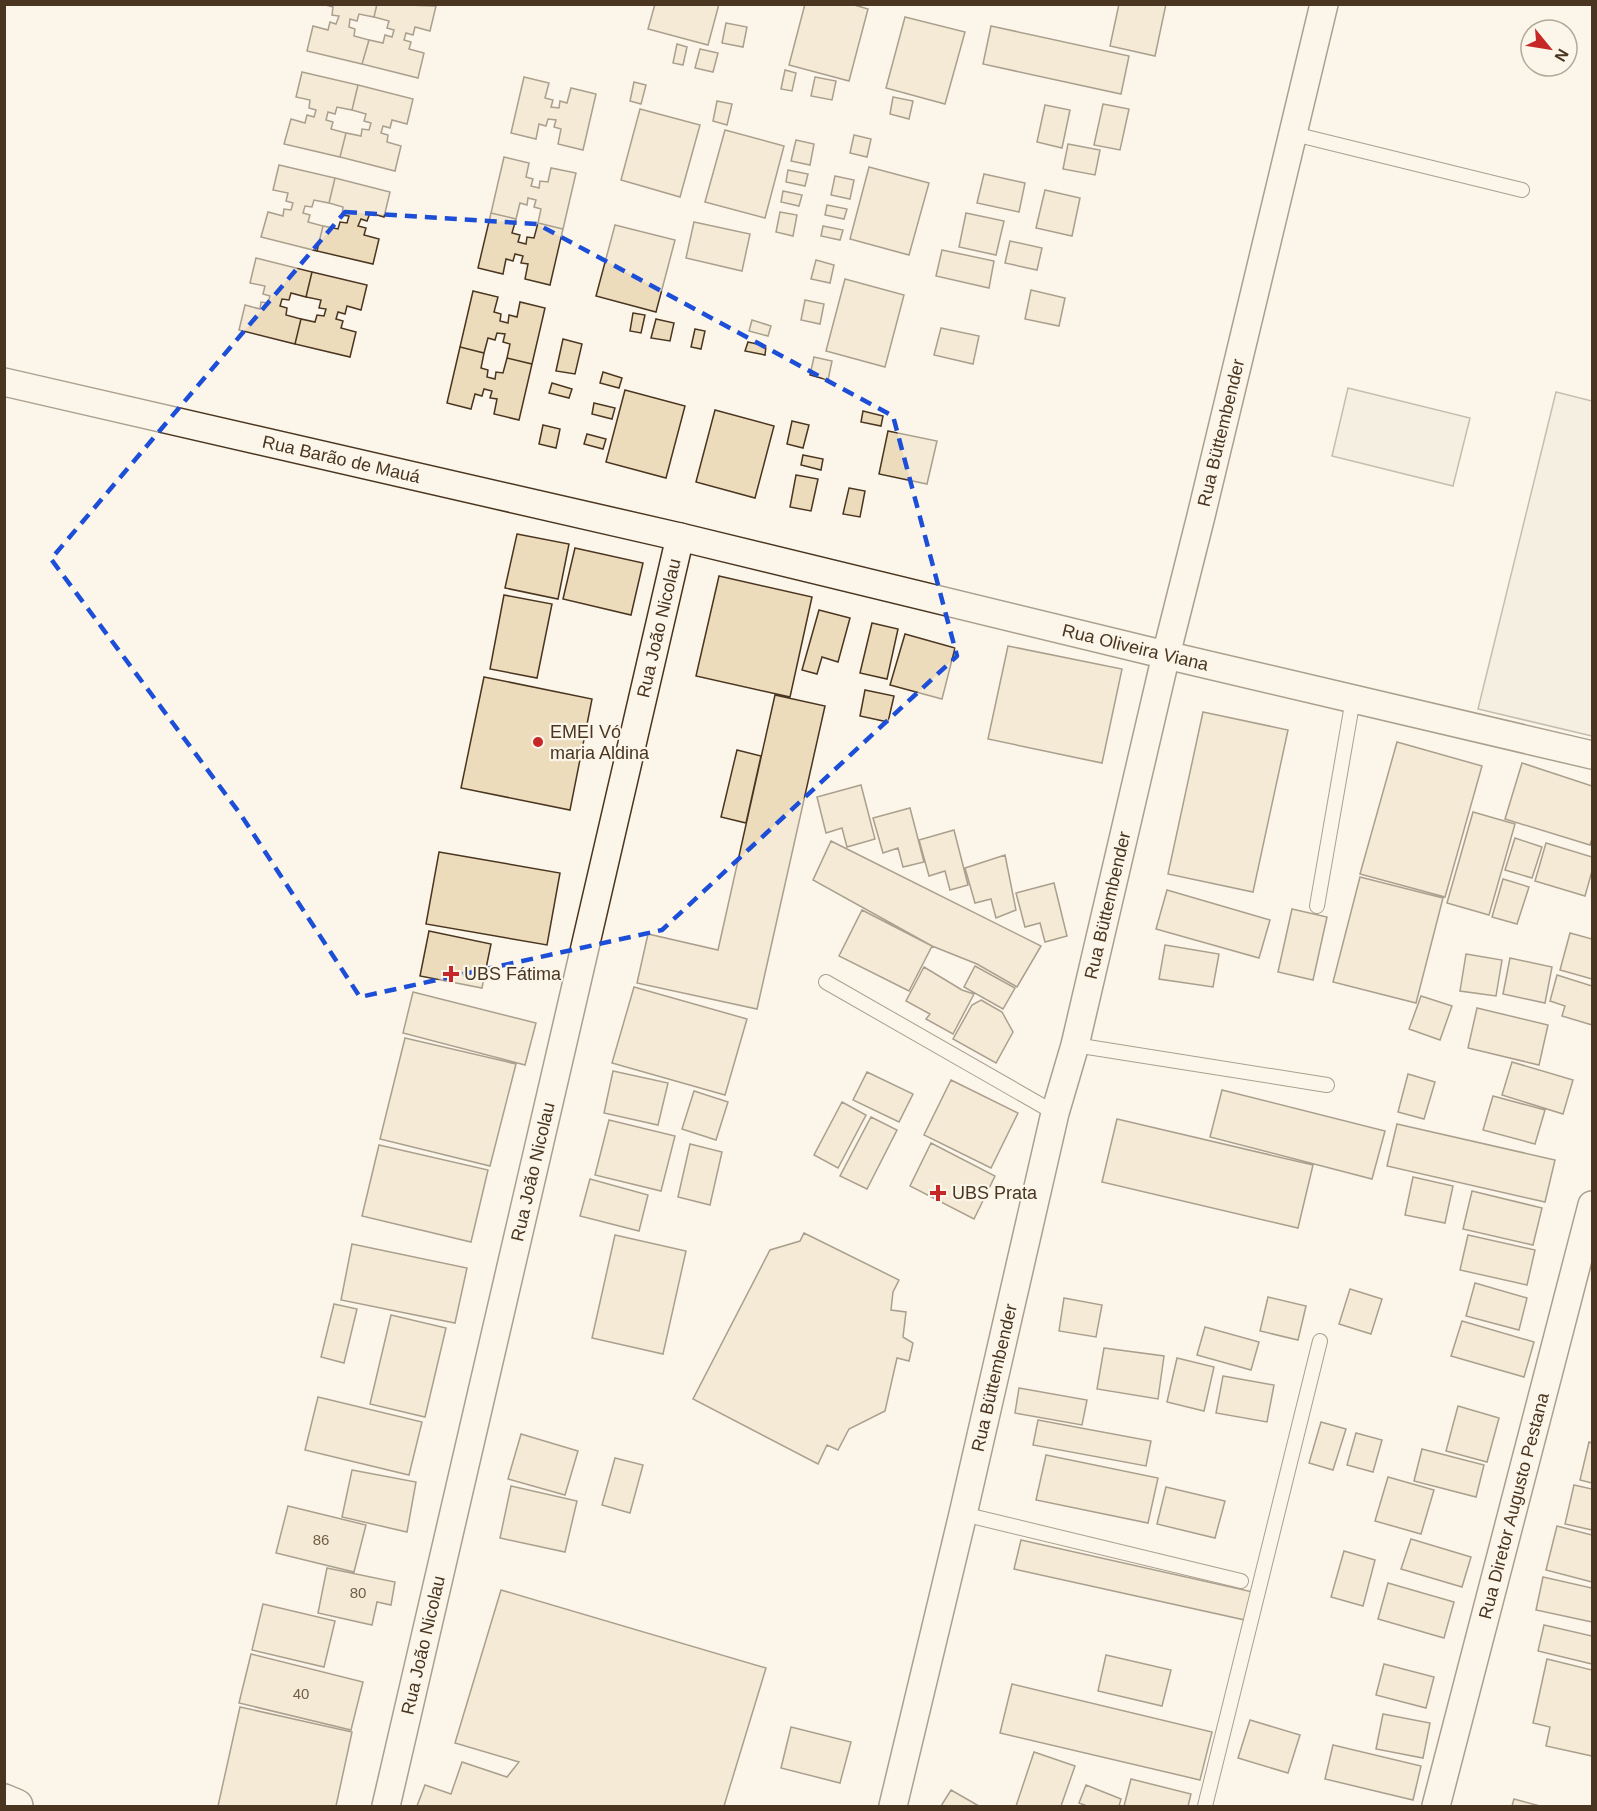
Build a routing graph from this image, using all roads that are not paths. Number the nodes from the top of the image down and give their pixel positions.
1 (1324, 4) edge
2 (1294, 134) junction
3 (1522, 190) dead end
4 (4, 382) edge
5 (680, 537) junction
6 (1166, 656) junction
7 (1353, 699) junction
8 (1593, 755) edge
9 (1317, 906) dead end
10 (826, 982) dead end
11 (1075, 1045) junction
12 (1327, 1085) dead end
13 (1055, 1113) junction
14 (1593, 1205) edge
15 (1320, 1341) dead end
16 (963, 1514) junction
17 (1240, 1581) dead end
18 (4, 1801) edge
19 (15, 1806) edge
20 (386, 1806) edge
21 (892, 1806) edge
22 (1204, 1806) edge
23 (1436, 1806) edge

1 - 2 street, Rua Büttembender
2 - 3 lane
2 - 6 street, Rua Büttembender
4 - 5 street, Rua Barão de Mauá
5 - 6 street, Rua Oliveira Viana
5 - 20 street, Rua João Nicolau
6 - 7 street, Rua Oliveira Viana
6 - 11 street, Rua Büttembender
7 - 8 street, Rua Oliveira Viana
7 - 9 lane
10 - 13 lane
11 - 12 lane
11 - 13 street, Rua Büttembender
13 - 16 street, Rua Büttembender
14 - 23 street, Rua Diretor Augusto Pestana
15 - 22 lane
16 - 17 lane
16 - 21 street, Rua Büttembender
18 - 19 main road

